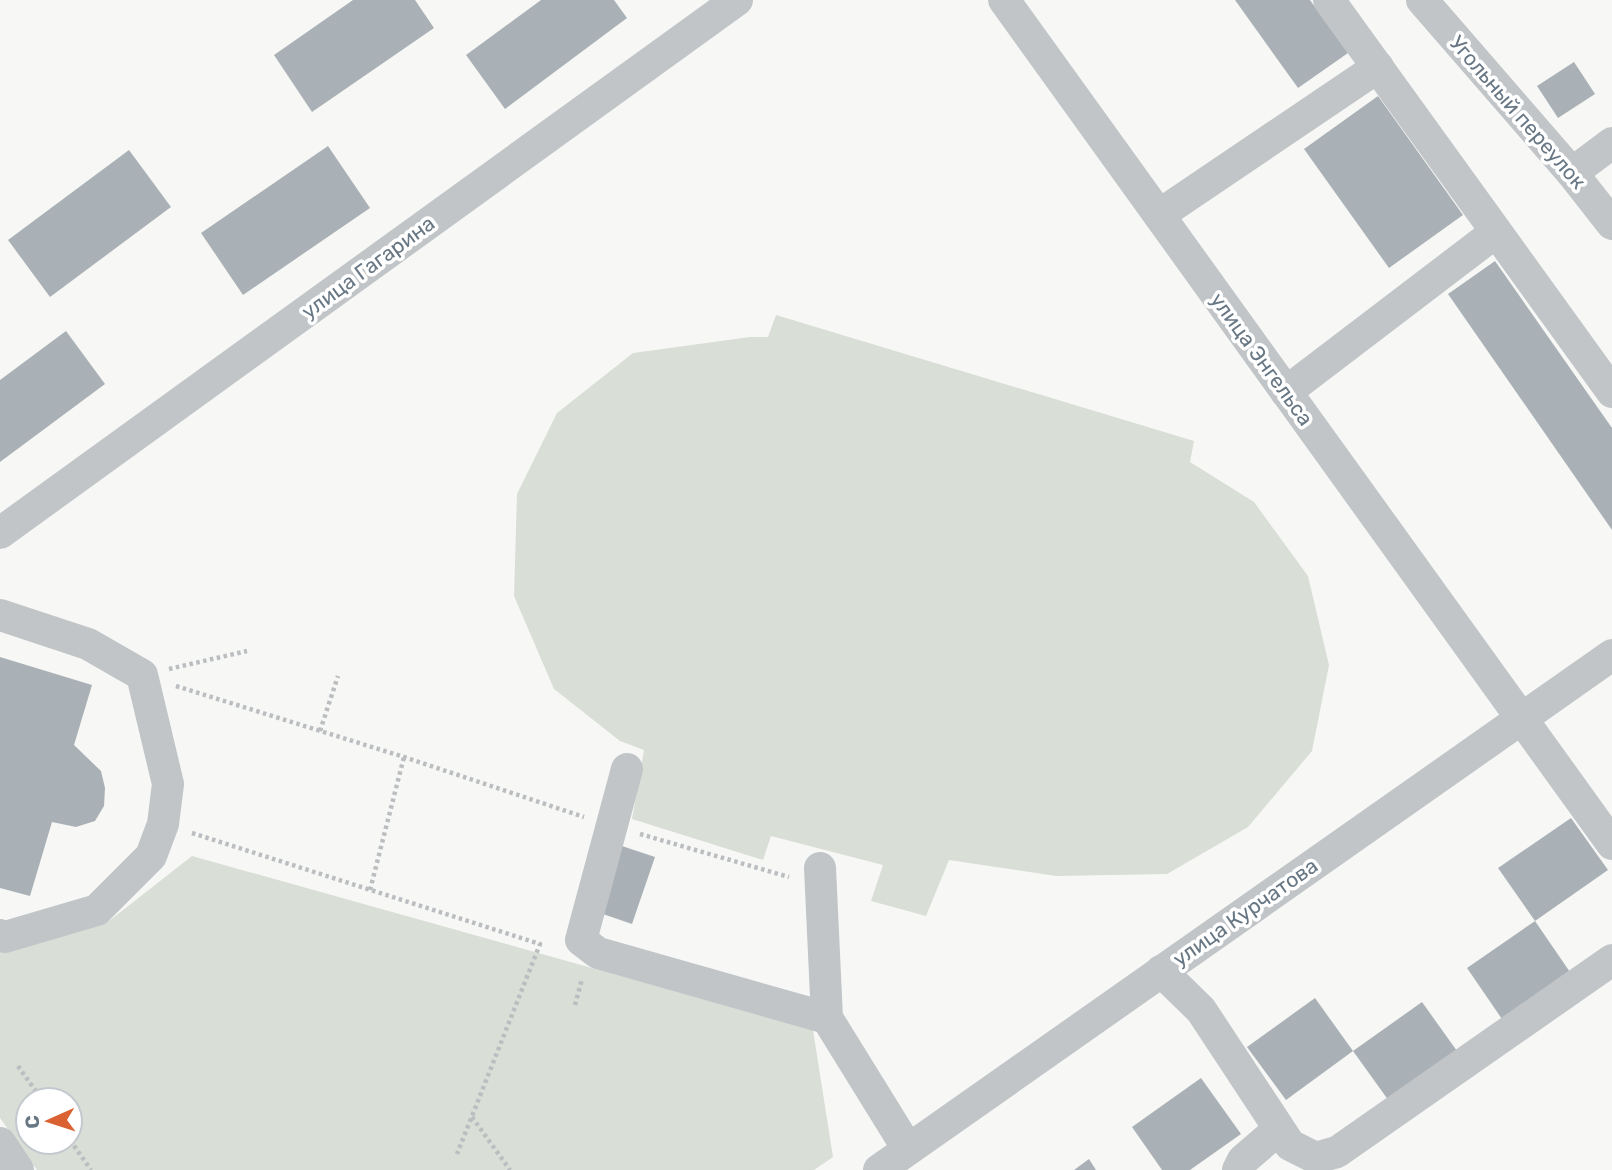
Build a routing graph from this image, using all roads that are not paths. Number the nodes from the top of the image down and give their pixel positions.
1 (737, 0) edge
2 (1004, 0) edge
3 (1329, 0) edge
4 (1422, 0) edge
5 (1378, 67) junction
6 (1612, 143) edge
7 (1572, 173) junction
8 (1159, 215) junction
9 (1612, 225) edge
10 (1496, 232) junction
11 (1286, 392) junction
12 (1612, 392) edge
13 (0, 533) edge
14 (0, 615) edge
15 (1612, 655) edge
16 (1520, 719) junction
17 (627, 769) dead end
18 (1612, 845) edge
19 (820, 877) road end
20 (0, 935) edge
21 (1612, 960) edge
22 (1161, 971) junction
23 (827, 1018) junction
24 (1279, 1129) junction
25 (0, 1143) edge
26 (908, 1149) junction
27 (18, 1170) edge
28 (879, 1170) edge
29 (1238, 1170) edge

1 - 13 street, улица Гагарина
2 - 8 street, улица Энгельса
3 - 5 street
4 - 7 street, Угольный переулок
5 - 8 street
5 - 10 street
6 - 7 street
7 - 9 street, Угольный переулок
8 - 11 street, улица Энгельса
10 - 11 street
10 - 12 street
11 - 16 street, улица Энгельса
14 - 20 street
15 - 16 street, улица Курчатова
16 - 18 street, улица Энгельса
16 - 22 street, улица Курчатова
17 - 23 street
19 - 23 street
21 - 24 street
22 - 24 street
22 - 26 street, улица Курчатова
23 - 26 street
24 - 29 street
25 - 27 street
26 - 28 street, улица Курчатова

